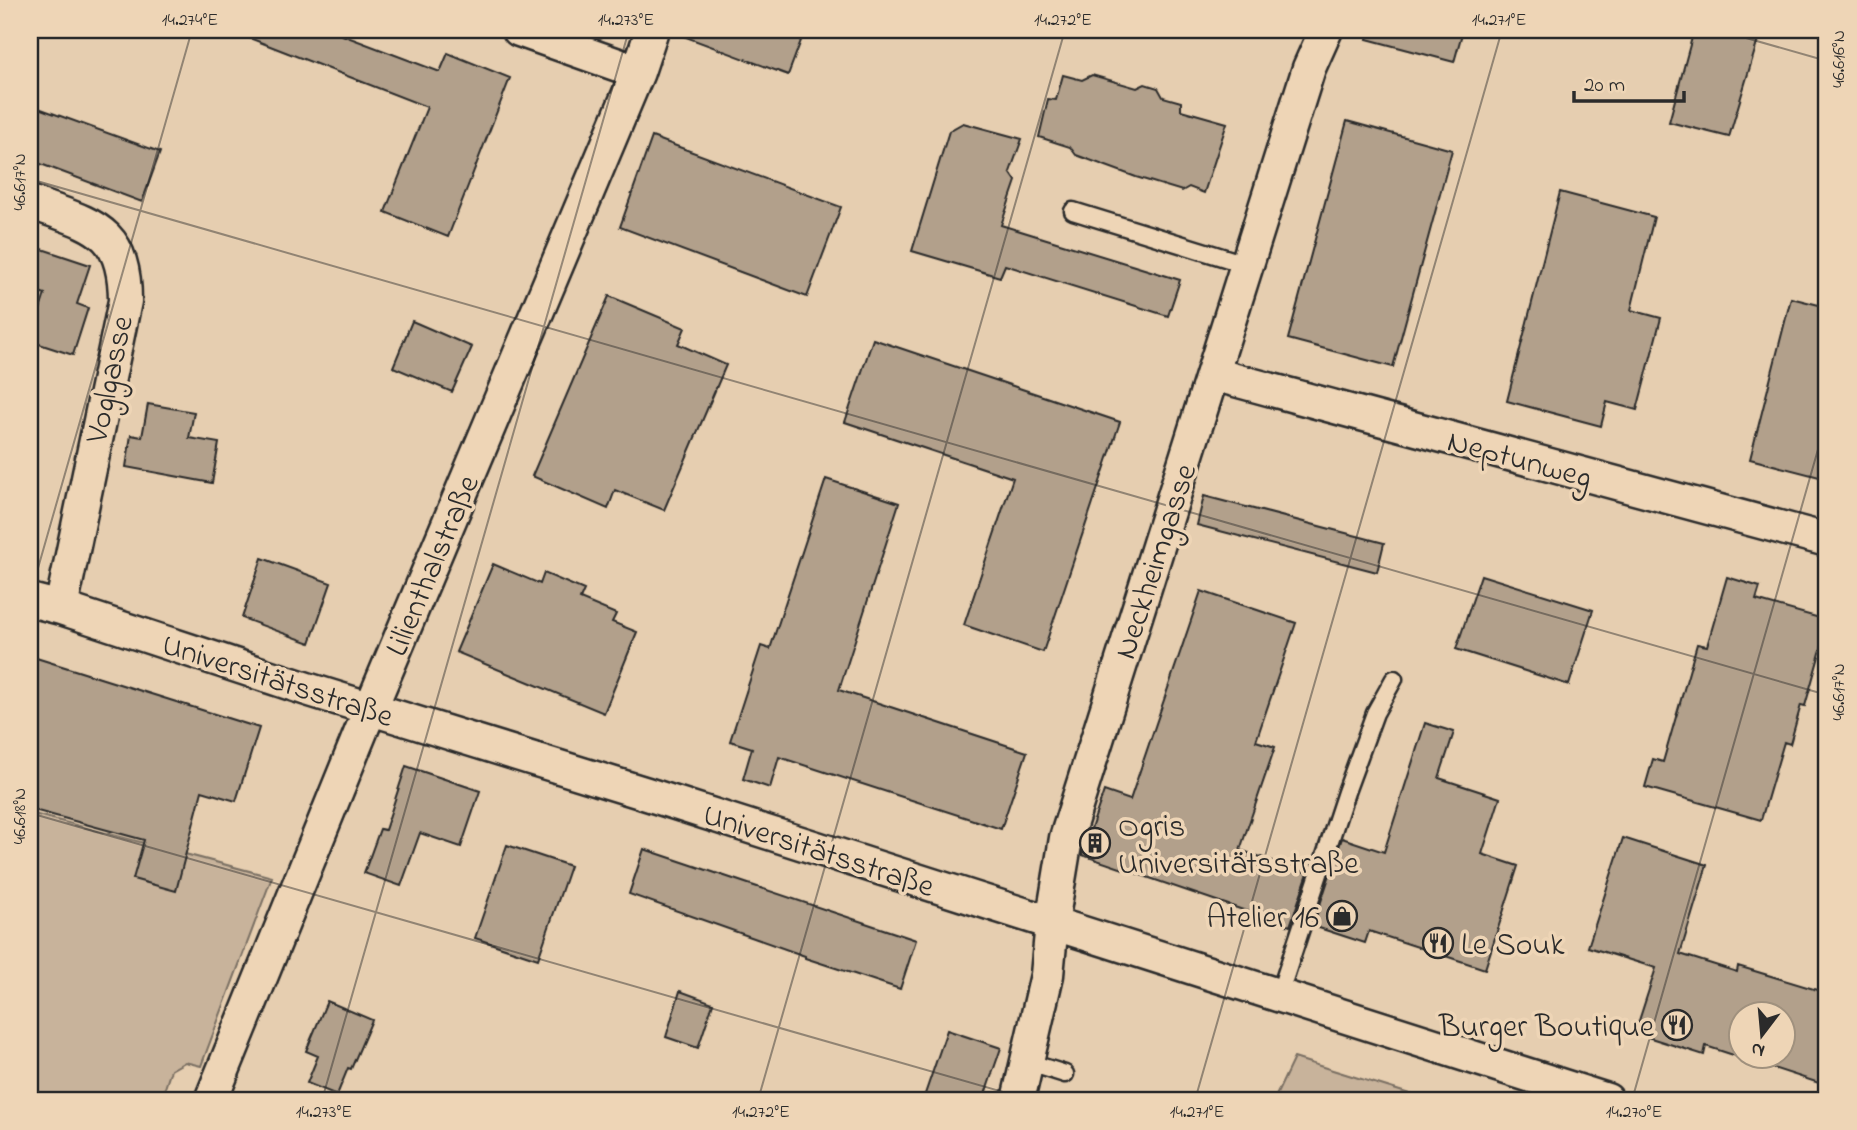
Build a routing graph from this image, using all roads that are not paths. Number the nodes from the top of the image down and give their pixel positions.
1 (519, 30) edge
2 (652, 30) edge
3 (1326, 30) edge
4 (638, 72) junction
5 (30, 202) edge
6 (1073, 211) dead end
7 (1248, 265) junction
8 (1213, 374) junction
9 (1827, 540) edge
10 (30, 600) edge
11 (61, 608) junction
12 (1394, 679) dead end
13 (370, 709) junction
14 (1052, 923) junction
15 (1279, 995) junction
16 (1027, 1062) junction
17 (1065, 1074) dead end
18 (211, 1100) edge
19 (1018, 1100) edge
20 (1607, 1100) edge

1 - 4 street
2 - 4 street, Lilienthalstraße
3 - 7 street, Neckheimgasse
4 - 13 street, Lilienthalstraße
5 - 11 street, Voglgasse
6 - 7 lane
7 - 8 street, Neckheimgasse
8 - 9 street, Neptunweg
8 - 14 street, Neckheimgasse
10 - 11 street, Universitätsstraße
11 - 13 street, Universitätsstraße
12 - 15 lane
13 - 14 street, Universitätsstraße
13 - 18 street, Lilienthalstraße
14 - 15 street, Universitätsstraße
14 - 16 street, Neckheimgasse
15 - 20 street, Universitätsstraße
16 - 17 lane
16 - 19 street, Neckheimgasse

